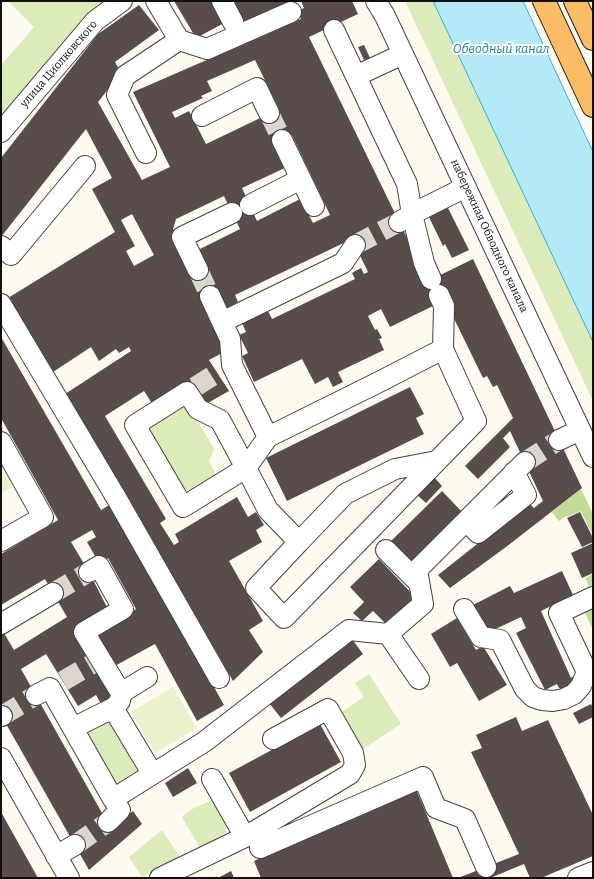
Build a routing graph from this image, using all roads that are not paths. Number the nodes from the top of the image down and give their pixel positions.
1 (122, 1) edge
2 (156, 1) edge
3 (222, 1) edge
4 (544, 1) edge
5 (576, 1) edge
6 (381, 6) edge
7 (291, 12) dead end
8 (233, 22) dead end
9 (334, 30) dead end
10 (593, 39) edge
11 (180, 40) junction
12 (403, 54) junction
13 (356, 76) junction
14 (593, 106) edge
15 (269, 113) tunnel mouth
16 (202, 116) dead end
17 (1, 132) edge
18 (282, 140) tunnel mouth
19 (146, 153) dead end
20 (85, 166) dead end
21 (301, 179) junction
22 (466, 187) junction
23 (250, 205) dead end
24 (314, 206) dead end
25 (232, 213) dead end
26 (405, 218) junction
27 (354, 245) tunnel mouth
28 (1, 246) edge
29 (198, 270) tunnel mouth
30 (210, 296) tunnel mouth
31 (1, 304) edge
32 (222, 322) junction
33 (443, 349) junction
34 (580, 430) junction
35 (268, 437) junction
36 (559, 440) tunnel mouth
37 (1, 442) edge
38 (593, 457) edge
39 (437, 461) junction
40 (520, 467) tunnel mouth
41 (246, 468) junction
42 (1, 541) edge
43 (299, 542) junction
44 (386, 550) dead end
45 (89, 572) tunnel mouth
46 (419, 582) junction
47 (53, 593) tunnel mouth
48 (593, 597) edge
49 (464, 609) dead end
50 (1, 624) edge
51 (388, 634) junction
52 (590, 667) edge
53 (148, 677) dead end
54 (219, 678) dead end
55 (419, 679) dead end
56 (50, 688) dead end
57 (117, 700) junction
58 (73, 728) junction
59 (273, 739) dead end
60 (1, 758) edge
61 (152, 773) junction
62 (212, 779) dead end
63 (113, 798) junction
64 (108, 822) tunnel mouth
65 (252, 842) junction
66 (75, 845) tunnel mouth
67 (56, 856) junction
68 (486, 867) dead end
69 (593, 872) edge
70 (68, 878) edge
71 (160, 878) edge
72 (578, 878) edge

1 - 17 street, улица Циолковского
2 - 11 street
3 - 8 street
4 - 14 main road
5 - 10 main road
6 - 12 street, набережная Обводного канала
7 - 11 street
9 - 13 street
11 - 19 street
12 - 13 street
12 - 22 street, набережная Обводного канала
13 - 26 street
15 - 16 street
18 - 21 street
20 - 28 street
21 - 23 street
21 - 24 street
22 - 26 street
22 - 34 street, набережная Обводного канала
25 - 29 street
26 - 33 street
27 - 32 street
30 - 32 street
31 - 54 street
32 - 35 street
33 - 35 street
33 - 39 street
34 - 36 street
34 - 38 street, набережная Обводного канала
35 - 41 street
37 - 42 street
39 - 43 street
39 - 43 street
40 - 46 street
41 - 41 street
41 - 43 street
44 - 46 street
45 - 57 street
46 - 51 street
47 - 50 street
48 - 52 street
49 - 52 street
51 - 55 street
51 - 61 street
53 - 57 street
56 - 58 street
57 - 58 street
57 - 61 street
58 - 63 street
59 - 65 street
60 - 67 street
61 - 63 street
62 - 65 street
63 - 64 street
65 - 68 street
65 - 71 street
66 - 67 street
67 - 70 street
69 - 72 street

